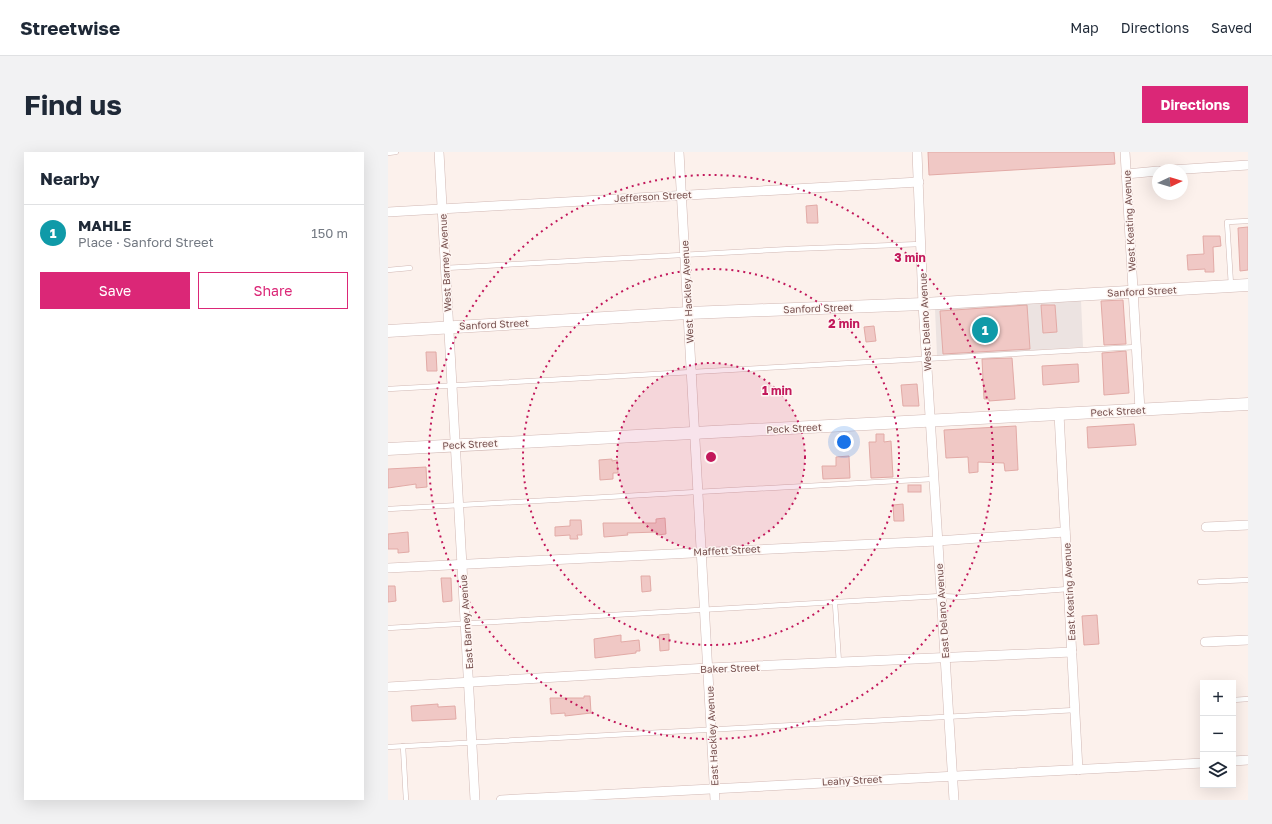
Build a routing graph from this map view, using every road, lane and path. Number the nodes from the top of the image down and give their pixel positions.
1 (388, 152) edge
2 (396, 152) edge
3 (439, 152) edge
4 (679, 152) edge
5 (917, 152) edge
6 (1125, 152) edge
7 (1248, 165) edge
8 (1188, 169) edge
9 (1152, 172) edge
10 (1126, 174) junction
11 (919, 182) junction
12 (681, 195) junction
13 (442, 208) junction
14 (388, 212) edge
15 (1248, 221) edge
16 (921, 244) junction
17 (685, 254) junction
18 (410, 268) dead end
19 (445, 268) junction
20 (388, 270) edge
21 (1248, 285) edge
22 (1231, 286) junction
23 (1133, 291) junction
24 (923, 304) junction
25 (688, 313) junction
26 (449, 327) junction
27 (388, 331) edge
28 (1136, 348) junction
29 (926, 360) junction
30 (691, 373) junction
31 (452, 385) junction
32 (388, 389) edge
33 (1248, 404) edge
34 (1140, 410) junction
35 (1059, 414) junction
36 (930, 421) junction
37 (694, 432) junction
38 (456, 445) junction
39 (388, 449) edge
40 (933, 479) junction
41 (698, 492) junction
42 (459, 505) junction
43 (388, 509) edge
44 (1248, 525) edge
45 (1206, 526) dead end
46 (1065, 532) junction
47 (937, 541) junction
48 (701, 551) junction
49 (462, 564) junction
50 (388, 568) edge
51 (1248, 580) edge
52 (1200, 582) dead end
53 (1068, 589) junction
54 (941, 596) junction
55 (835, 603) junction
56 (704, 610) junction
57 (466, 623) junction
58 (388, 628) edge
59 (1248, 640) edge
60 (1205, 642) dead end
61 (1072, 652) junction
62 (945, 658) junction
63 (839, 663) junction
64 (708, 668) junction
65 (470, 683) junction
66 (388, 687) edge
67 (1248, 699) edge
68 (1236, 700) edge
69 (1075, 710) junction
70 (949, 717) junction
71 (711, 729) junction
72 (472, 742) junction
73 (403, 746) junction
74 (388, 747) edge
75 (1248, 760) edge
76 (1236, 761) edge
77 (1200, 763) edge
78 (1078, 770) junction
79 (952, 775) junction
80 (715, 787) junction
81 (590, 797) edge
82 (406, 800) edge
83 (476, 800) edge
84 (501, 800) edge
85 (715, 800) edge
86 (954, 800) edge

1 - 2 lane
3 - 13 street, West Barney Avenue
4 - 12 street, West Hackley Avenue
5 - 11 street, West Delano Avenue
6 - 10 street, West Keating Avenue
7 - 8 street
9 - 10 street
10 - 23 street, West Keating Avenue
11 - 12 street, Jefferson Street
11 - 16 street, West Delano Avenue
12 - 13 street, Jefferson Street
12 - 17 street, West Hackley Avenue
13 - 14 street, Jefferson Street
13 - 19 street, West Barney Avenue
15 - 22 lane
16 - 17 lane
16 - 24 street, West Delano Avenue
17 - 19 lane
17 - 25 street, West Hackley Avenue
18 - 20 lane
19 - 26 street, West Barney Avenue
21 - 22 street, Sanford Street
22 - 23 street, Sanford Street
23 - 24 street, Sanford Street
23 - 28 street, West Keating Avenue
24 - 25 street, Sanford Street
24 - 29 street, West Delano Avenue
25 - 26 street, Sanford Street
25 - 30 street, West Hackley Avenue
26 - 27 street, Sanford Street
26 - 31 street, West Barney Avenue
28 - 29 lane
28 - 34 street, West Keating Avenue
29 - 30 lane
29 - 36 street, West Delano Avenue
30 - 31 lane
30 - 37 street, West Hackley Avenue
31 - 32 lane
31 - 38 street, West Barney Avenue
33 - 34 street, Peck Street
34 - 35 street, Peck Street
35 - 36 street, Peck Street
35 - 46 street, East Keating Avenue
36 - 37 street, Peck Street
36 - 40 street, East Delano Avenue
37 - 38 street, Peck Street
37 - 41 street, East Hackley Avenue
38 - 39 street, Peck Street
38 - 42 street, East Barney Avenue
40 - 41 lane
40 - 47 street, East Delano Avenue
41 - 42 lane
41 - 48 street, East Hackley Avenue
42 - 43 lane
42 - 49 street, East Barney Avenue
44 - 45 street
46 - 47 street, Maffett Street
46 - 53 street, East Keating Avenue
47 - 48 street, Maffett Street
47 - 54 street, East Delano Avenue
48 - 49 street, Maffett Street
48 - 56 street, East Hackley Avenue
49 - 50 street, Maffett Street
49 - 57 street, East Barney Avenue
51 - 52 lane
53 - 54 lane
53 - 61 street, East Keating Avenue
54 - 55 lane
54 - 62 street, East Delano Avenue
55 - 56 lane
55 - 63 lane
56 - 57 lane
56 - 64 street, East Hackley Avenue
57 - 58 lane
57 - 65 street, East Barney Avenue
59 - 60 street
61 - 62 street, Baker Street
61 - 69 street, East Keating Avenue
62 - 63 street, Baker Street
62 - 70 street, East Delano Avenue
63 - 64 street, Baker Street
64 - 65 street, Baker Street
64 - 71 street, East Hackley Avenue
65 - 66 street, Baker Street
65 - 72 street, East Barney Avenue
67 - 68 lane
69 - 70 lane
69 - 78 street, East Keating Avenue
70 - 71 lane
70 - 79 street, East Delano Avenue
71 - 72 lane
71 - 80 street, East Hackley Avenue
72 - 73 lane
72 - 83 street, East Barney Avenue
73 - 74 lane
73 - 82 lane
75 - 76 street
77 - 78 street, Leahy Street
78 - 79 street, Leahy Street
79 - 80 street, Leahy Street
79 - 86 street, East Delano Avenue
80 - 81 street, Leahy Street
80 - 85 street, East Hackley Avenue
81 - 84 street, Leahy Street

